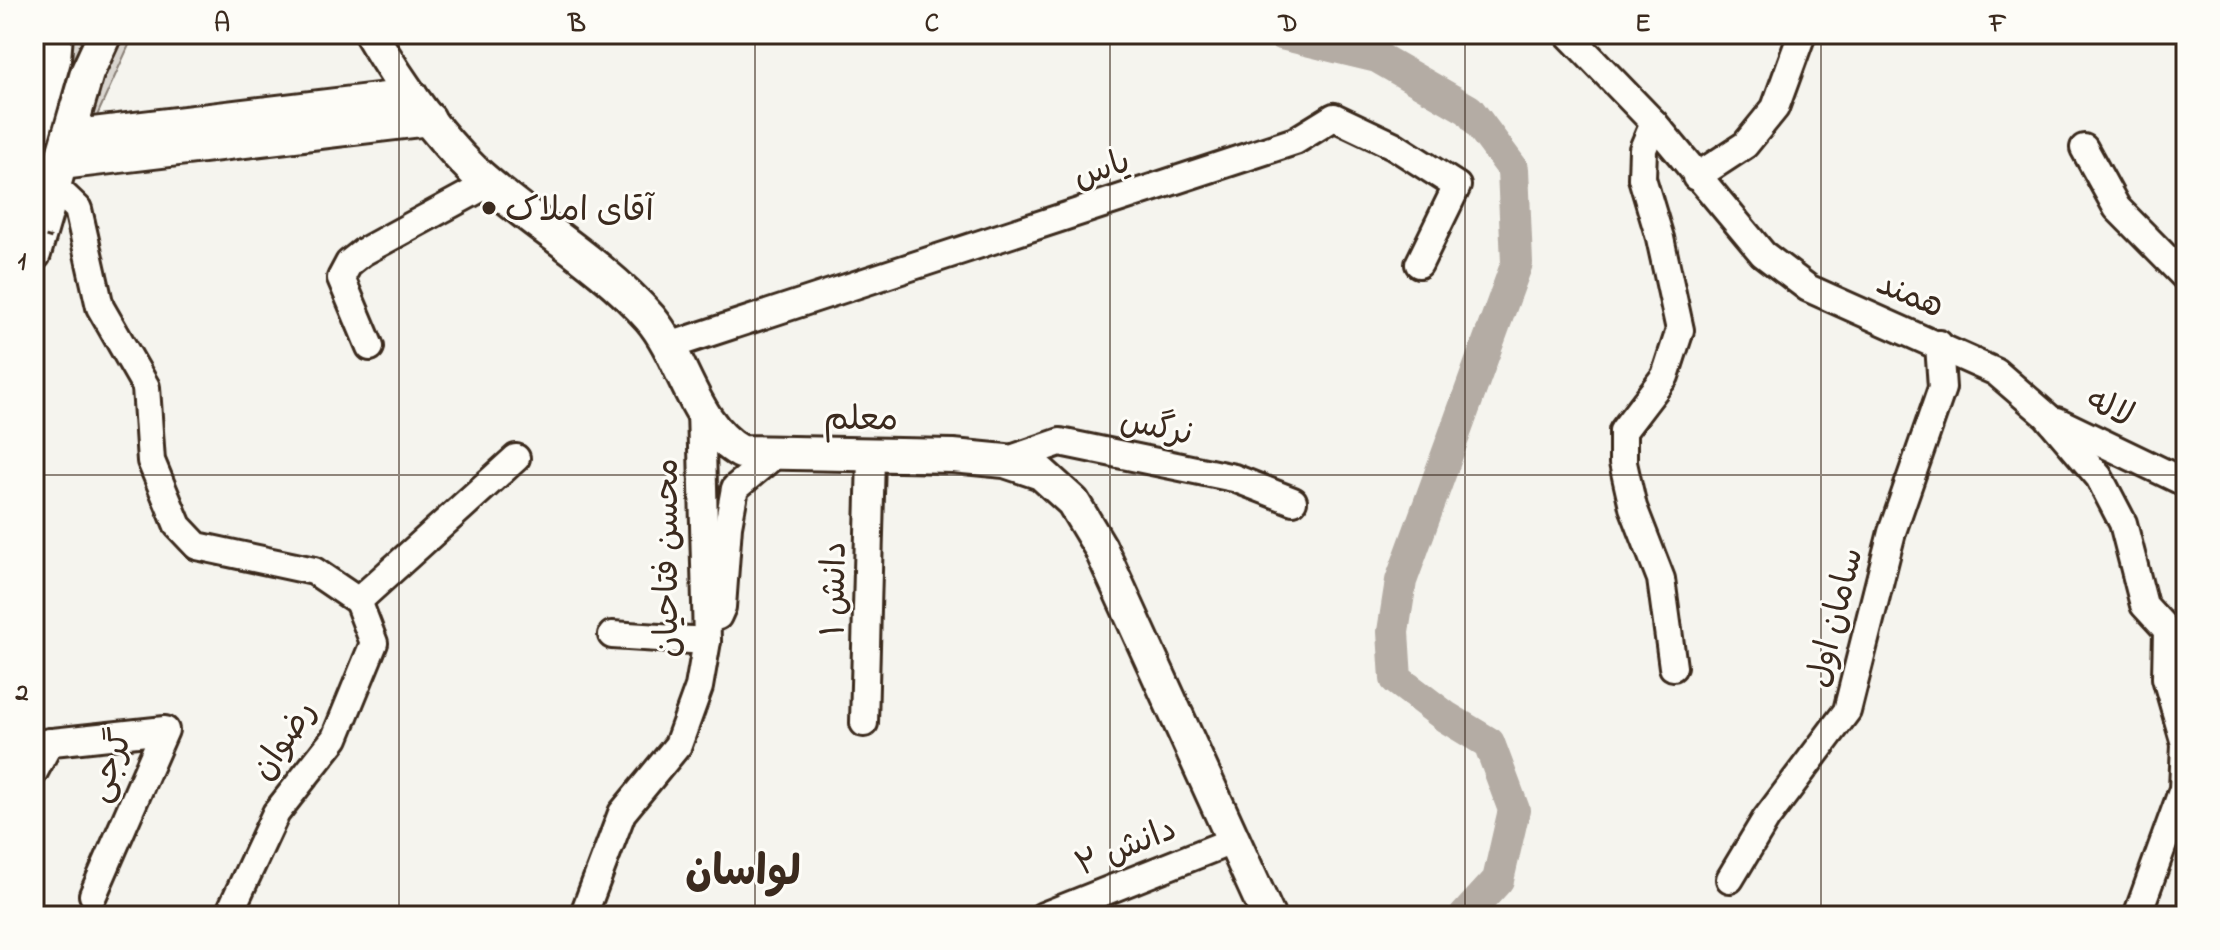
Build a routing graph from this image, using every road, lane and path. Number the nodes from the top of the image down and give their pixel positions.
1 (56, 34) edge
2 (105, 34) edge
3 (371, 34) edge
4 (1568, 34) edge
5 (1802, 34) edge
6 (420, 108) junction
7 (1654, 123) junction
8 (34, 131) edge
9 (2084, 148) dead end
10 (61, 162) junction
11 (1696, 177) junction
12 (490, 183) junction
13 (34, 233) edge
14 (45, 247) edge
15 (1419, 264) dead end
16 (2186, 278) edge
17 (1939, 344) junction
18 (669, 346) junction
19 (370, 347) dead end
20 (701, 409) junction
21 (2047, 416) junction
22 (778, 452) junction
23 (871, 457) junction
24 (516, 458) dead end
25 (1005, 461) junction
26 (2186, 483) edge
27 (1293, 501) dead end
28 (358, 601) junction
29 (2176, 634) edge
30 (612, 635) dead end
31 (707, 641) junction
32 (1673, 667) dead end
33 (864, 723) dead end
34 (42, 743) edge
35 (34, 772) edge
36 (1232, 841) junction
37 (1730, 879) dead end
38 (93, 895) dead end
39 (591, 911) edge
40 (228, 916) edge
41 (1043, 916) edge
42 (1268, 916) edge
43 (2137, 916) edge

1 - 8 main road
2 - 10 main road
3 - 6 main road, معلم
4 - 7 street, همند
5 - 11 street
6 - 10 main road
6 - 12 main road, معلم
7 - 11 street, همند
7 - 32 street
9 - 16 street
10 - 14 main road
10 - 28 street
11 - 17 street, همند
12 - 18 main road, معلم
12 - 19 street
13 - 14 path, bridge
15 - 18 street, یاس
17 - 21 street, همند
17 - 37 street, سامان اول
18 - 20 main road, معلم
20 - 22 main road, معلم
20 - 31 street, محسن فتاحیان
21 - 26 street, لاله
21 - 29 street, همند
22 - 23 main road, معلم
22 - 31 street
23 - 25 main road, معلم
23 - 33 street, دانش ۱
24 - 28 street
25 - 27 street, نرگس
25 - 36 main road, معلم
28 - 40 street, رضوان
29 - 43 street
30 - 31 street
31 - 39 street, محسن فتاحیان
34 - 35 street
34 - 38 street, گرجی
36 - 41 street, دانش ۲
36 - 42 main road, معلم

